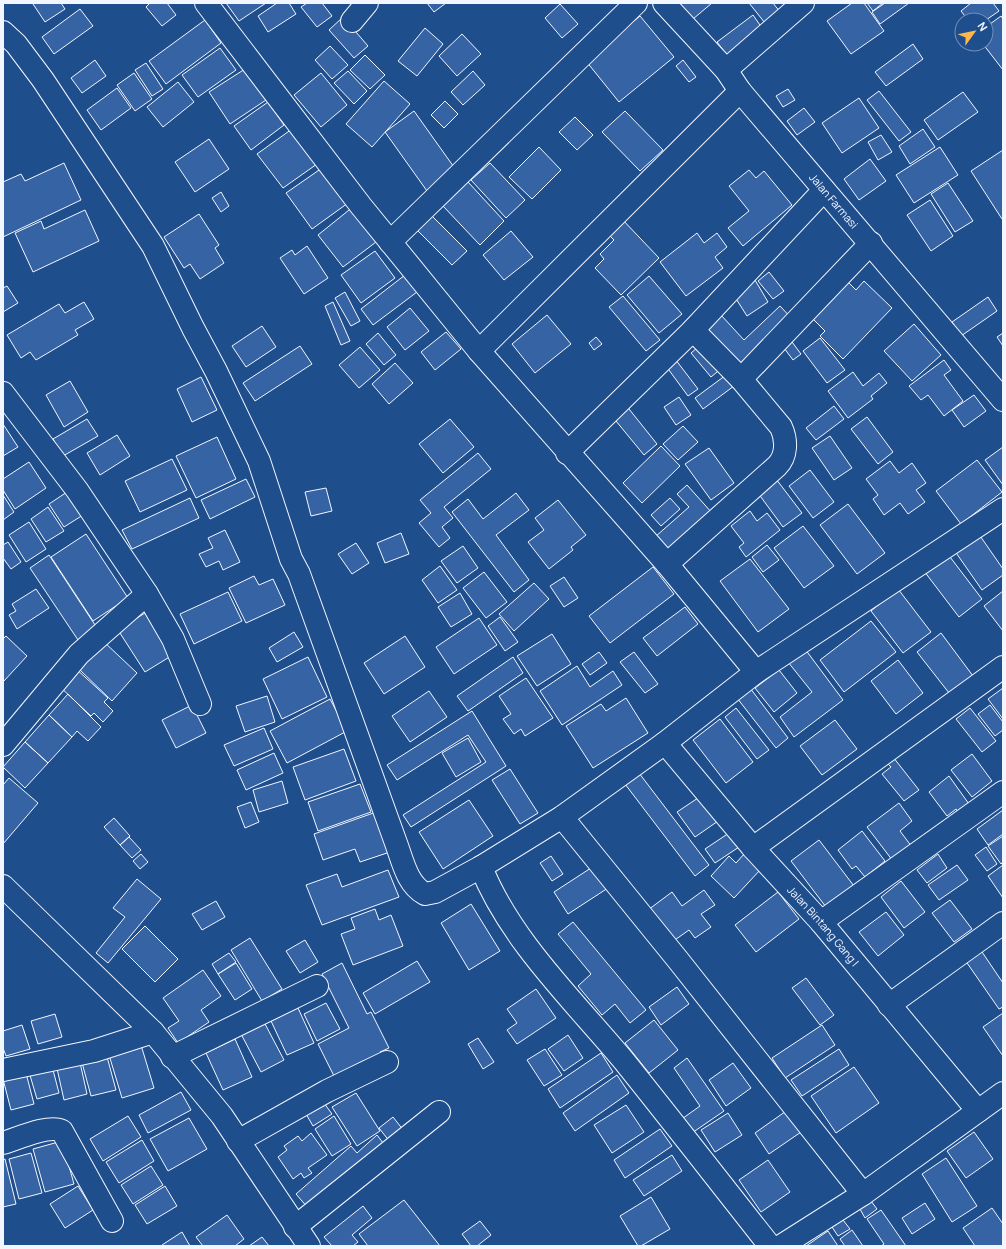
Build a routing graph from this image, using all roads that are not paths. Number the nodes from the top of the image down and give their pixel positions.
1 (206, 3) edge
2 (367, 3) edge
3 (636, 3) edge
4 (664, 3) edge
5 (803, 3) edge
6 (352, 21) dead end
7 (3, 32) edge
8 (726, 70) junction
9 (740, 91) junction
10 (824, 190) junction
11 (390, 242) junction
12 (871, 243) junction
13 (693, 330) junction
14 (479, 351) junction
15 (741, 379) junction
16 (3, 394) edge
17 (1003, 400) edge
18 (567, 453) junction
19 (1003, 509) edge
20 (667, 564) junction
21 (147, 594) junction
22 (1003, 667) edge
23 (756, 672) junction
24 (200, 704) dead end
25 (665, 743) junction
26 (3, 745) edge
27 (1003, 792) edge
28 (562, 817) junction
29 (753, 848) junction
30 (481, 867) junction
31 (3, 886) edge
32 (821, 922) junction
33 (1003, 923) edge
34 (317, 986) dead end
35 (889, 1005) junction
36 (152, 1032) junction
37 (172, 1057) junction
38 (387, 1062) dead end
39 (3, 1070) edge
40 (1003, 1093) edge
41 (978, 1111) junction
42 (439, 1112) dead end
43 (238, 1140) junction
44 (3, 1143) edge
45 (863, 1194) junction
46 (112, 1221) dead end
47 (295, 1227) junction
48 (309, 1246) edge
49 (770, 1246) edge
50 (781, 1246) edge

1 - 11 street
2 - 6 street
3 - 11 street
4 - 8 street, Jalan Farmasi
5 - 8 street
7 - 30 street
8 - 9 street, Jalan Farmasi
9 - 10 street, Jalan Farmasi
9 - 14 street
10 - 12 street, Jalan Farmasi
10 - 13 street
11 - 14 street
12 - 15 street
12 - 17 street, Jalan Farmasi
13 - 15 street
13 - 18 street
14 - 18 street
15 - 20 street
16 - 21 street
18 - 20 street
19 - 23 street
20 - 23 street
21 - 24 street
21 - 26 street
22 - 29 street
23 - 25 street
25 - 28 street
25 - 29 street, Jalan Bintang Gang I
27 - 32 street
28 - 30 street
28 - 45 street
29 - 32 street, Jalan Bintang Gang I
30 - 49 street
31 - 36 street
32 - 35 street, Jalan Bintang Gang I
33 - 35 street
34 - 37 street
35 - 41 street, Jalan Bintang Gang I
36 - 37 street
36 - 39 street
37 - 43 street
38 - 43 street
40 - 41 street
41 - 45 street
42 - 47 street
43 - 47 street
44 - 46 street
45 - 50 street
47 - 48 street

